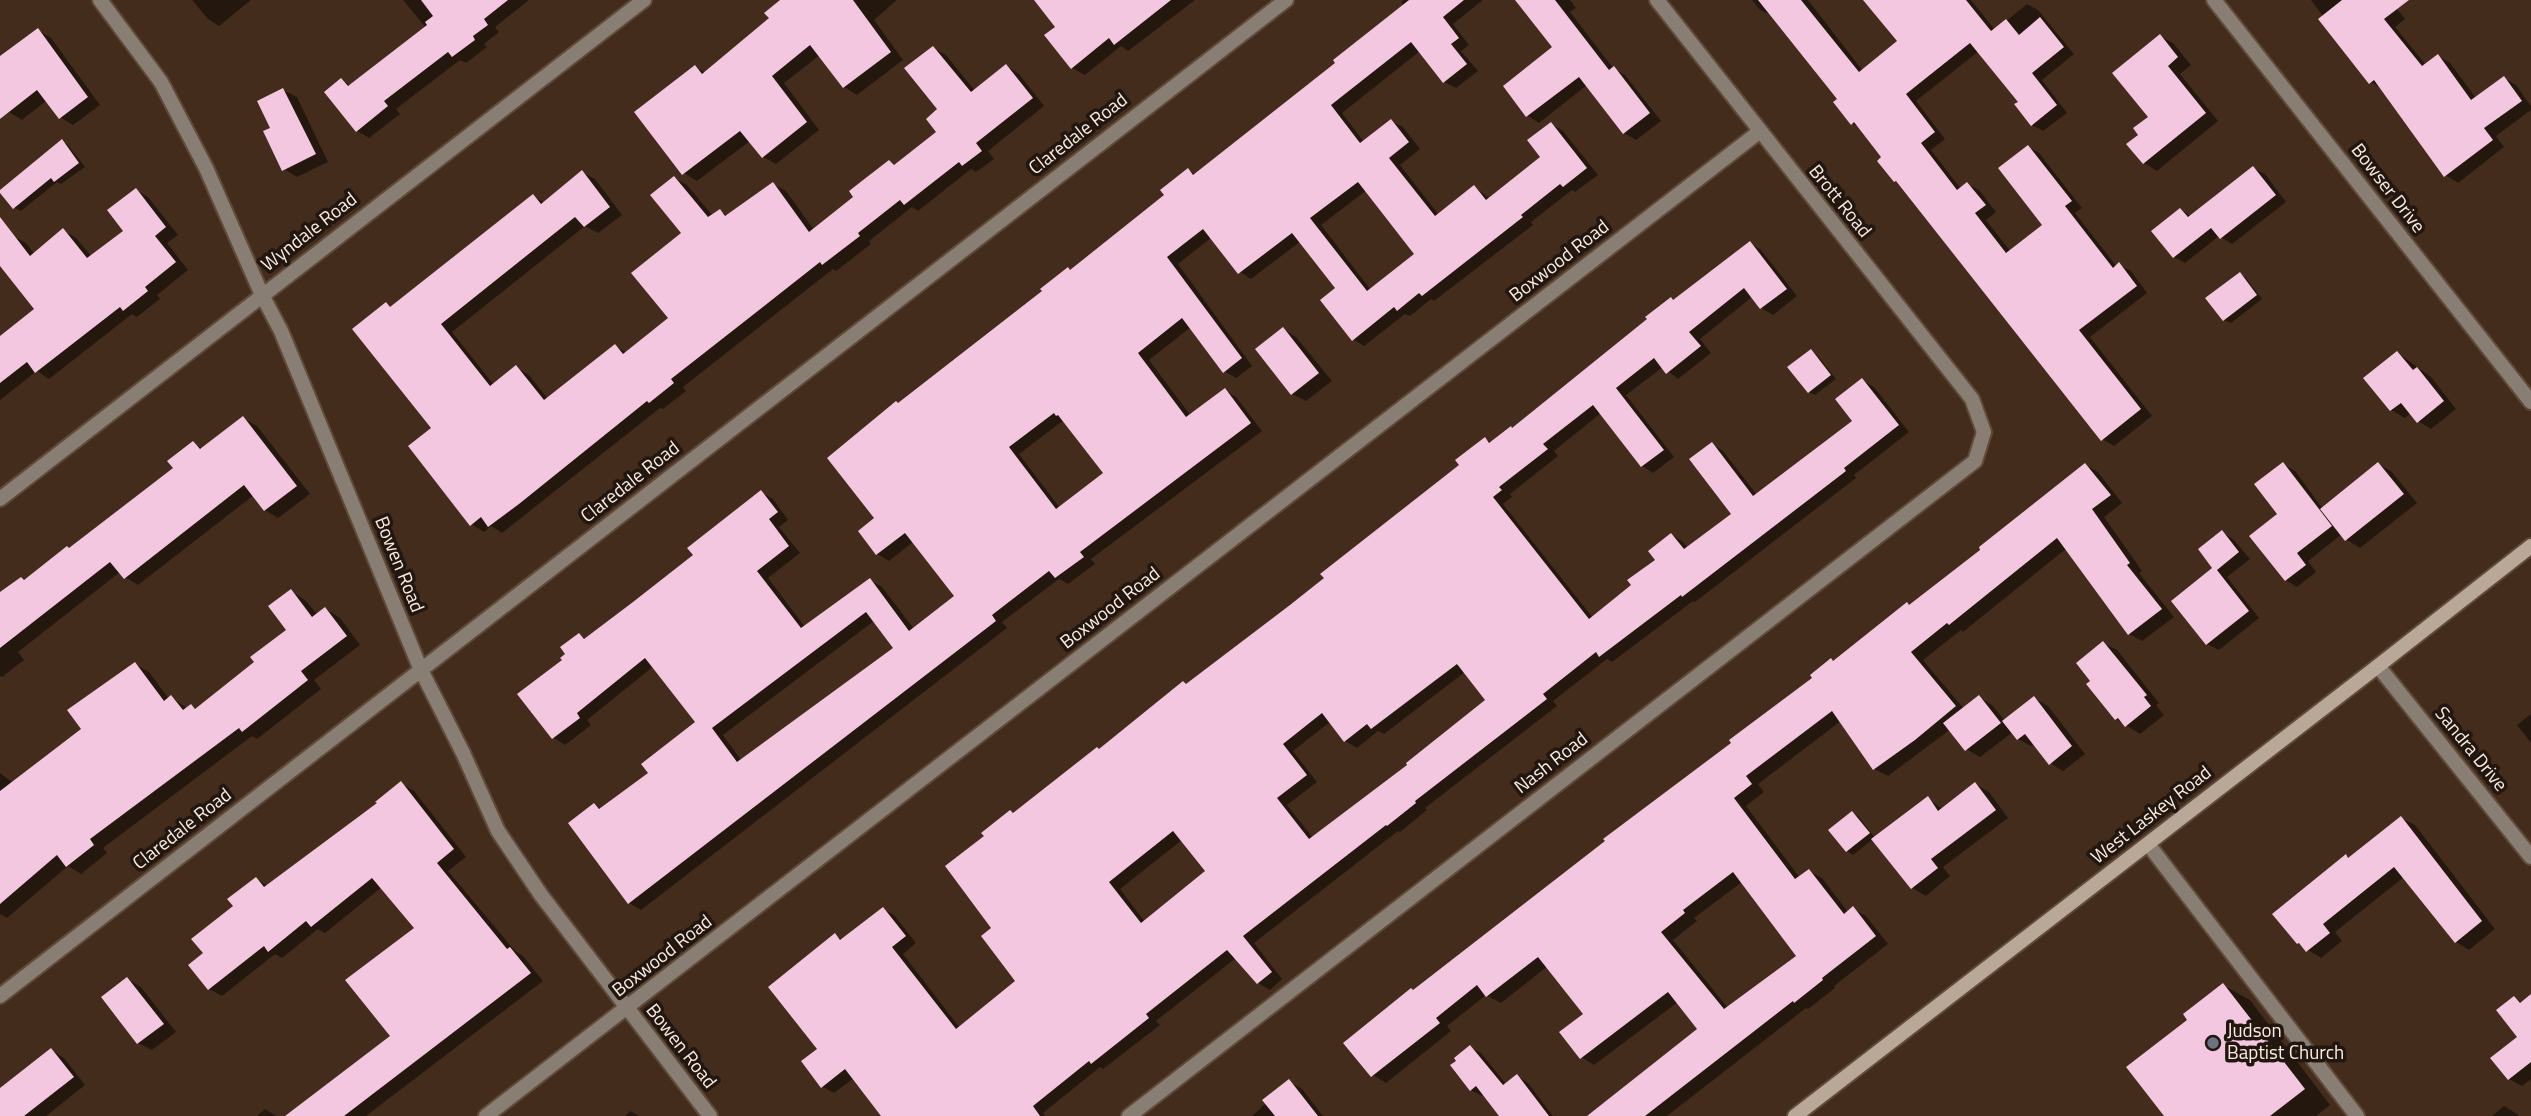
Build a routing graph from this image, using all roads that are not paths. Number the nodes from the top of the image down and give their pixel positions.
1 (100, 0) edge
2 (644, 0) edge
3 (1286, 0) edge
4 (1657, 0) edge
5 (2214, 0) edge
6 (1759, 132) junction
7 (262, 295) junction
8 (2531, 402) edge
9 (1984, 432) joint
10 (0, 499) edge
11 (2531, 546) edge
12 (2378, 666) junction
13 (421, 670) junction
14 (2148, 844) junction
15 (2531, 857) edge
16 (0, 996) edge
17 (626, 1009) junction
18 (486, 1116) edge
19 (710, 1116) edge
20 (1129, 1116) edge
21 (1795, 1116) edge
22 (2357, 1116) edge

1 - 7 street, Bowen Road
2 - 7 street, Wyndale Road
3 - 13 street, Claredale Road
4 - 6 street, Brott Road
5 - 8 street, Bowser Drive
6 - 9 street, Brott Road
6 - 17 street, Boxwood Road
7 - 10 street, Wyndale Road
7 - 13 street, Bowen Road
9 - 20 street, Nash Road
11 - 12 main road, West Laskey Road
12 - 14 main road, West Laskey Road
12 - 15 street, Sandra Drive
13 - 16 street, Claredale Road
13 - 17 street, Bowen Road
14 - 21 main road, West Laskey Road
14 - 22 street
17 - 18 street, Boxwood Road
17 - 19 street, Bowen Road

